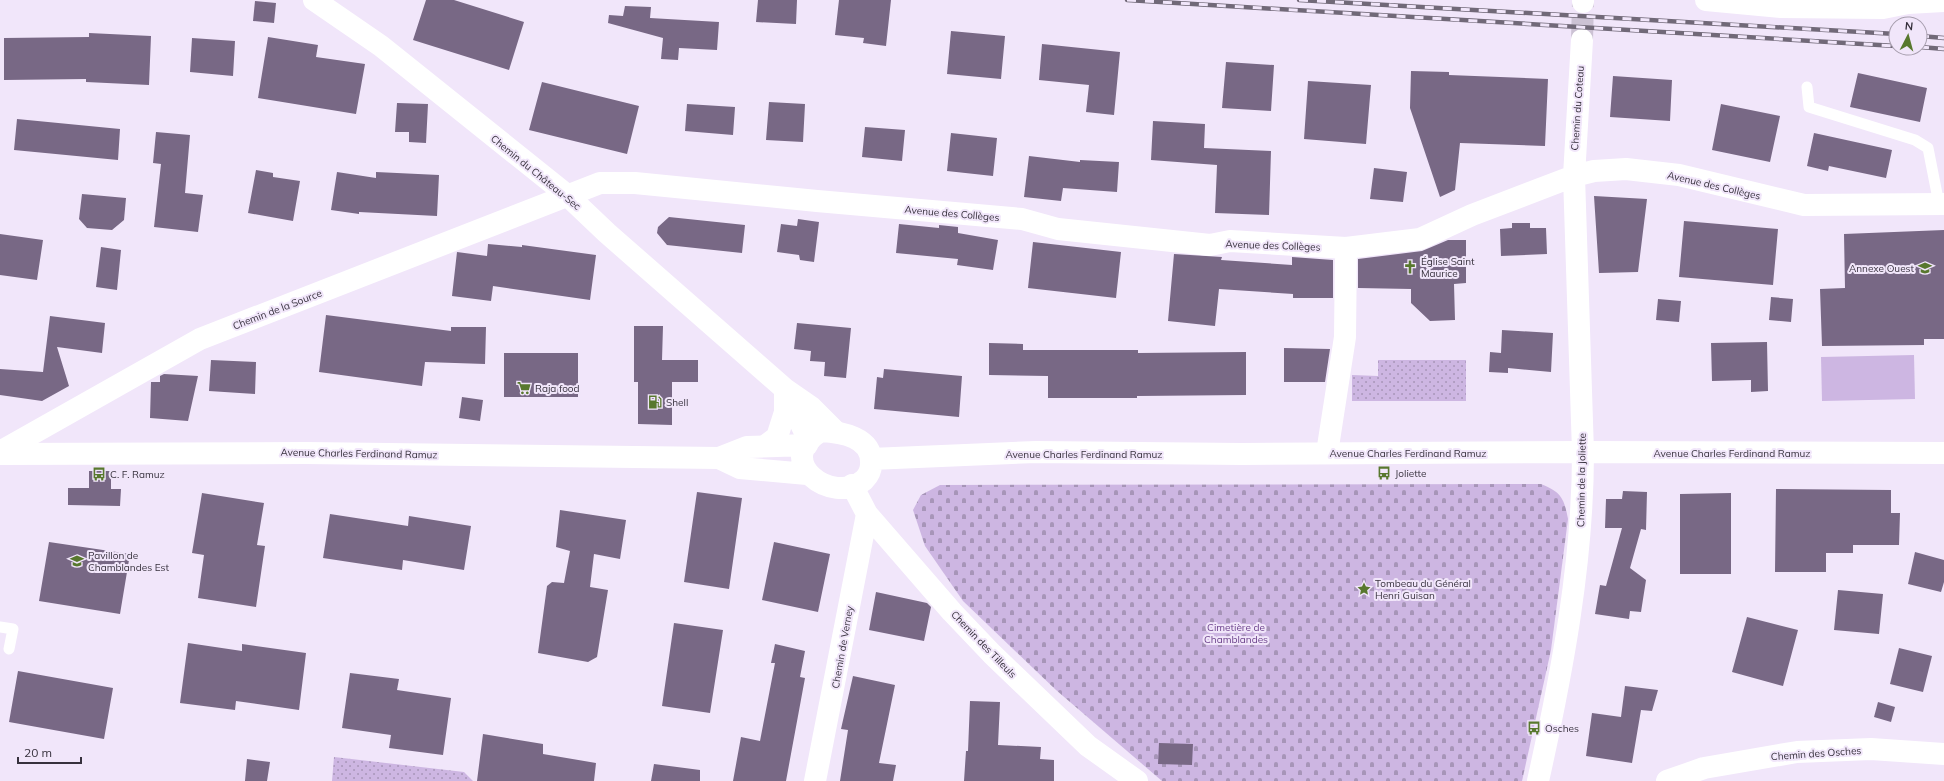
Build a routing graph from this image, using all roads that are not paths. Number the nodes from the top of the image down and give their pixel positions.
1 (314, 0) edge
2 (1706, 0) edge
3 (1944, 1) edge
4 (1582, 40) tunnel mouth
5 (1807, 87) dead end
6 (1574, 176) junction
7 (567, 195) junction
8 (1941, 204) edge
9 (1346, 248) junction
10 (785, 389) junction
11 (836, 432) junction
12 (808, 443) junction
13 (765, 446) junction
14 (1583, 452) junction
15 (0, 453) edge
16 (1327, 453) junction
17 (1944, 453) edge
18 (719, 458) junction
19 (871, 460) junction
20 (807, 474) junction
21 (852, 486) junction
22 (867, 514) junction
23 (0, 627) edge
24 (9, 648) dead end
25 (1944, 754) edge
26 (815, 781) edge
27 (1138, 781) edge
28 (1538, 781) edge
29 (1667, 781) edge

1 - 7 street, Chemin du Château-Sec
2 - 3 street
4 - 6 street, Chemin du Coteau
5 - 8 lane
6 - 8 street, Avenue des Collèges
6 - 9 street, Avenue des Collèges
6 - 14 street, Chemin de la Joliette
7 - 9 street, Avenue des Collèges
7 - 10 street, Chemin du Château-Sec
7 - 15 street, Chemin de la Source
9 - 16 street
10 - 11 street, Chemin du Château-Sec
10 - 12 street, Chemin du Château-Sec
10 - 13 street
11 - 12 street
11 - 19 street
12 - 13 street, Avenue Charles Ferdinand Ramuz
12 - 20 street
13 - 18 street, Avenue Charles Ferdinand Ramuz
14 - 16 street, Avenue Charles Ferdinand Ramuz
14 - 17 street, Avenue Charles Ferdinand Ramuz
14 - 28 street, Chemin de la Joliette
15 - 18 street, Avenue Charles Ferdinand Ramuz
16 - 19 street, Avenue Charles Ferdinand Ramuz
18 - 20 street, Avenue Charles Ferdinand Ramuz
19 - 21 street
20 - 21 street
21 - 22 street, Chemin des Tilleuls
22 - 26 street, Chemin de Verney
22 - 27 street, Chemin des Tilleuls
23 - 24 lane
25 - 29 street, Chemin des Osches

